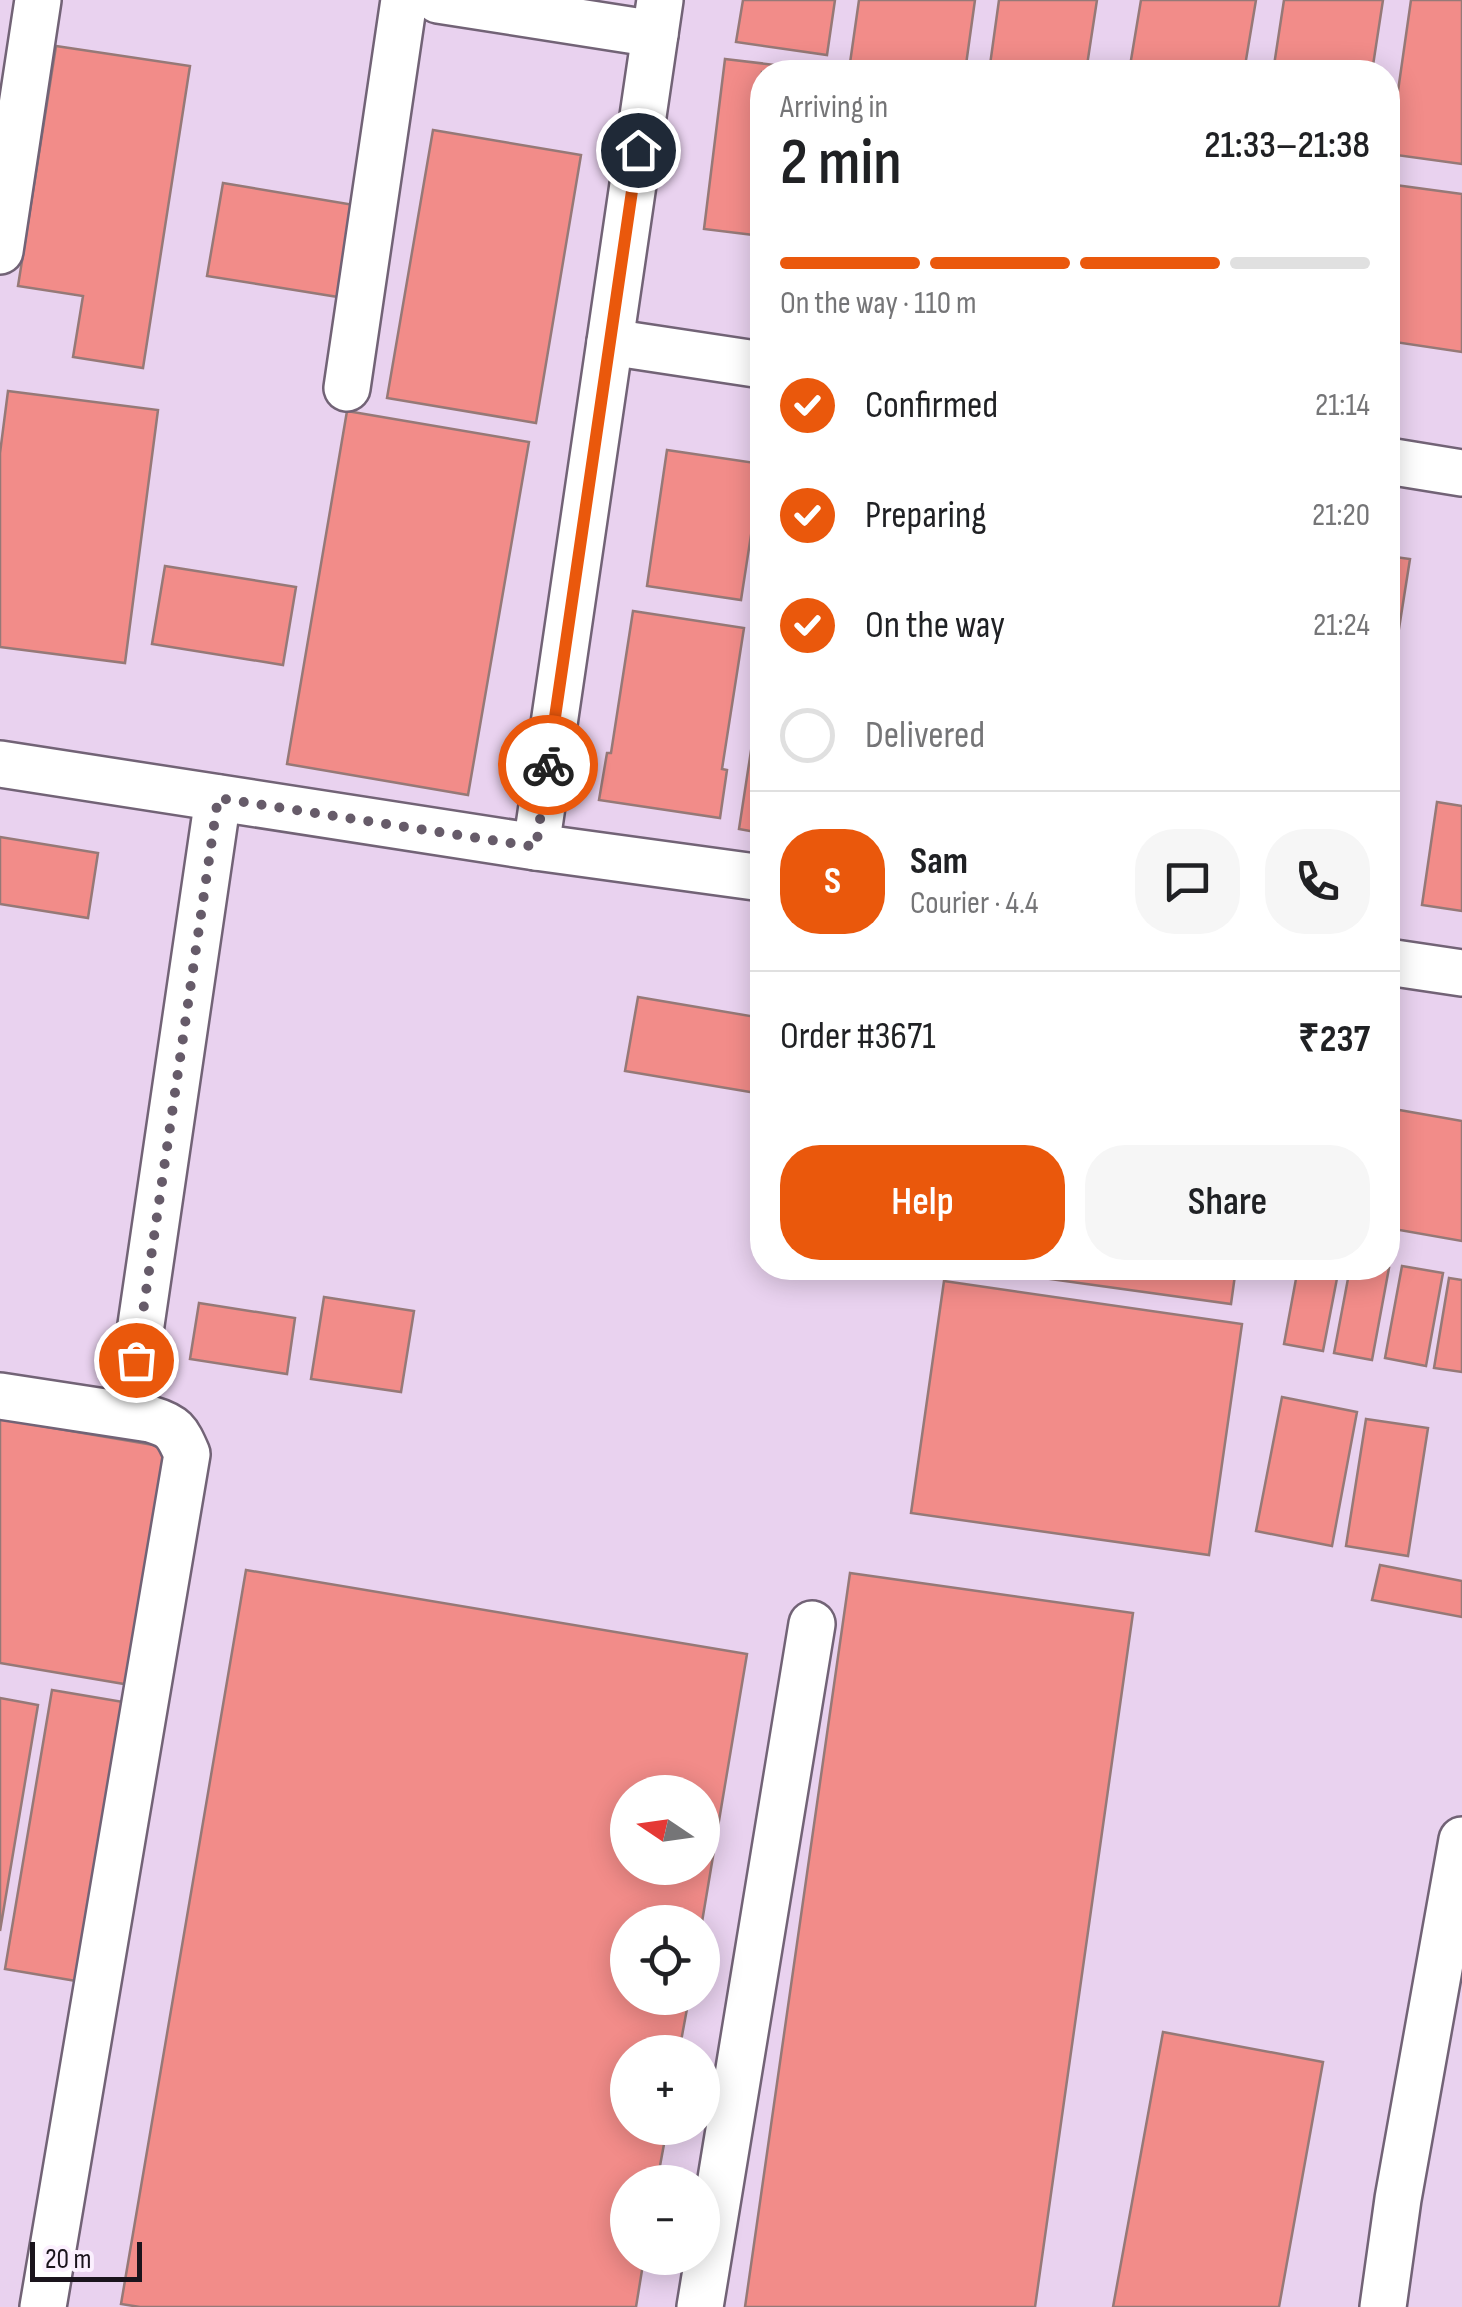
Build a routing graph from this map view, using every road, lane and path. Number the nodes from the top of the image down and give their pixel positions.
1 (38, 0) edge
2 (404, 0) edge
3 (438, 0) edge
4 (658, 17) edge
5 (0, 251) edge
6 (610, 342) junction
7 (750, 363) edge
8 (347, 388) dead end
9 (1400, 463) edge
10 (1462, 473) edge
11 (0, 764) edge
12 (218, 798) junction
13 (536, 847) junction
14 (750, 876) edge
15 (1400, 964) edge
16 (1462, 972) edge
17 (136, 1360) dead end
18 (0, 1396) edge
19 (812, 1624) dead end
20 (1462, 1840) edge
21 (43, 2307) edge
22 (700, 2307) edge
23 (1383, 2307) edge

1 - 5 lane
2 - 8 lane
3 - 4 lane
4 - 6 lane
6 - 7 lane
6 - 13 lane
9 - 10 lane
11 - 12 lane
12 - 13 lane
12 - 17 lane
13 - 14 lane
15 - 16 lane
18 - 21 lane
19 - 22 lane
20 - 23 lane

